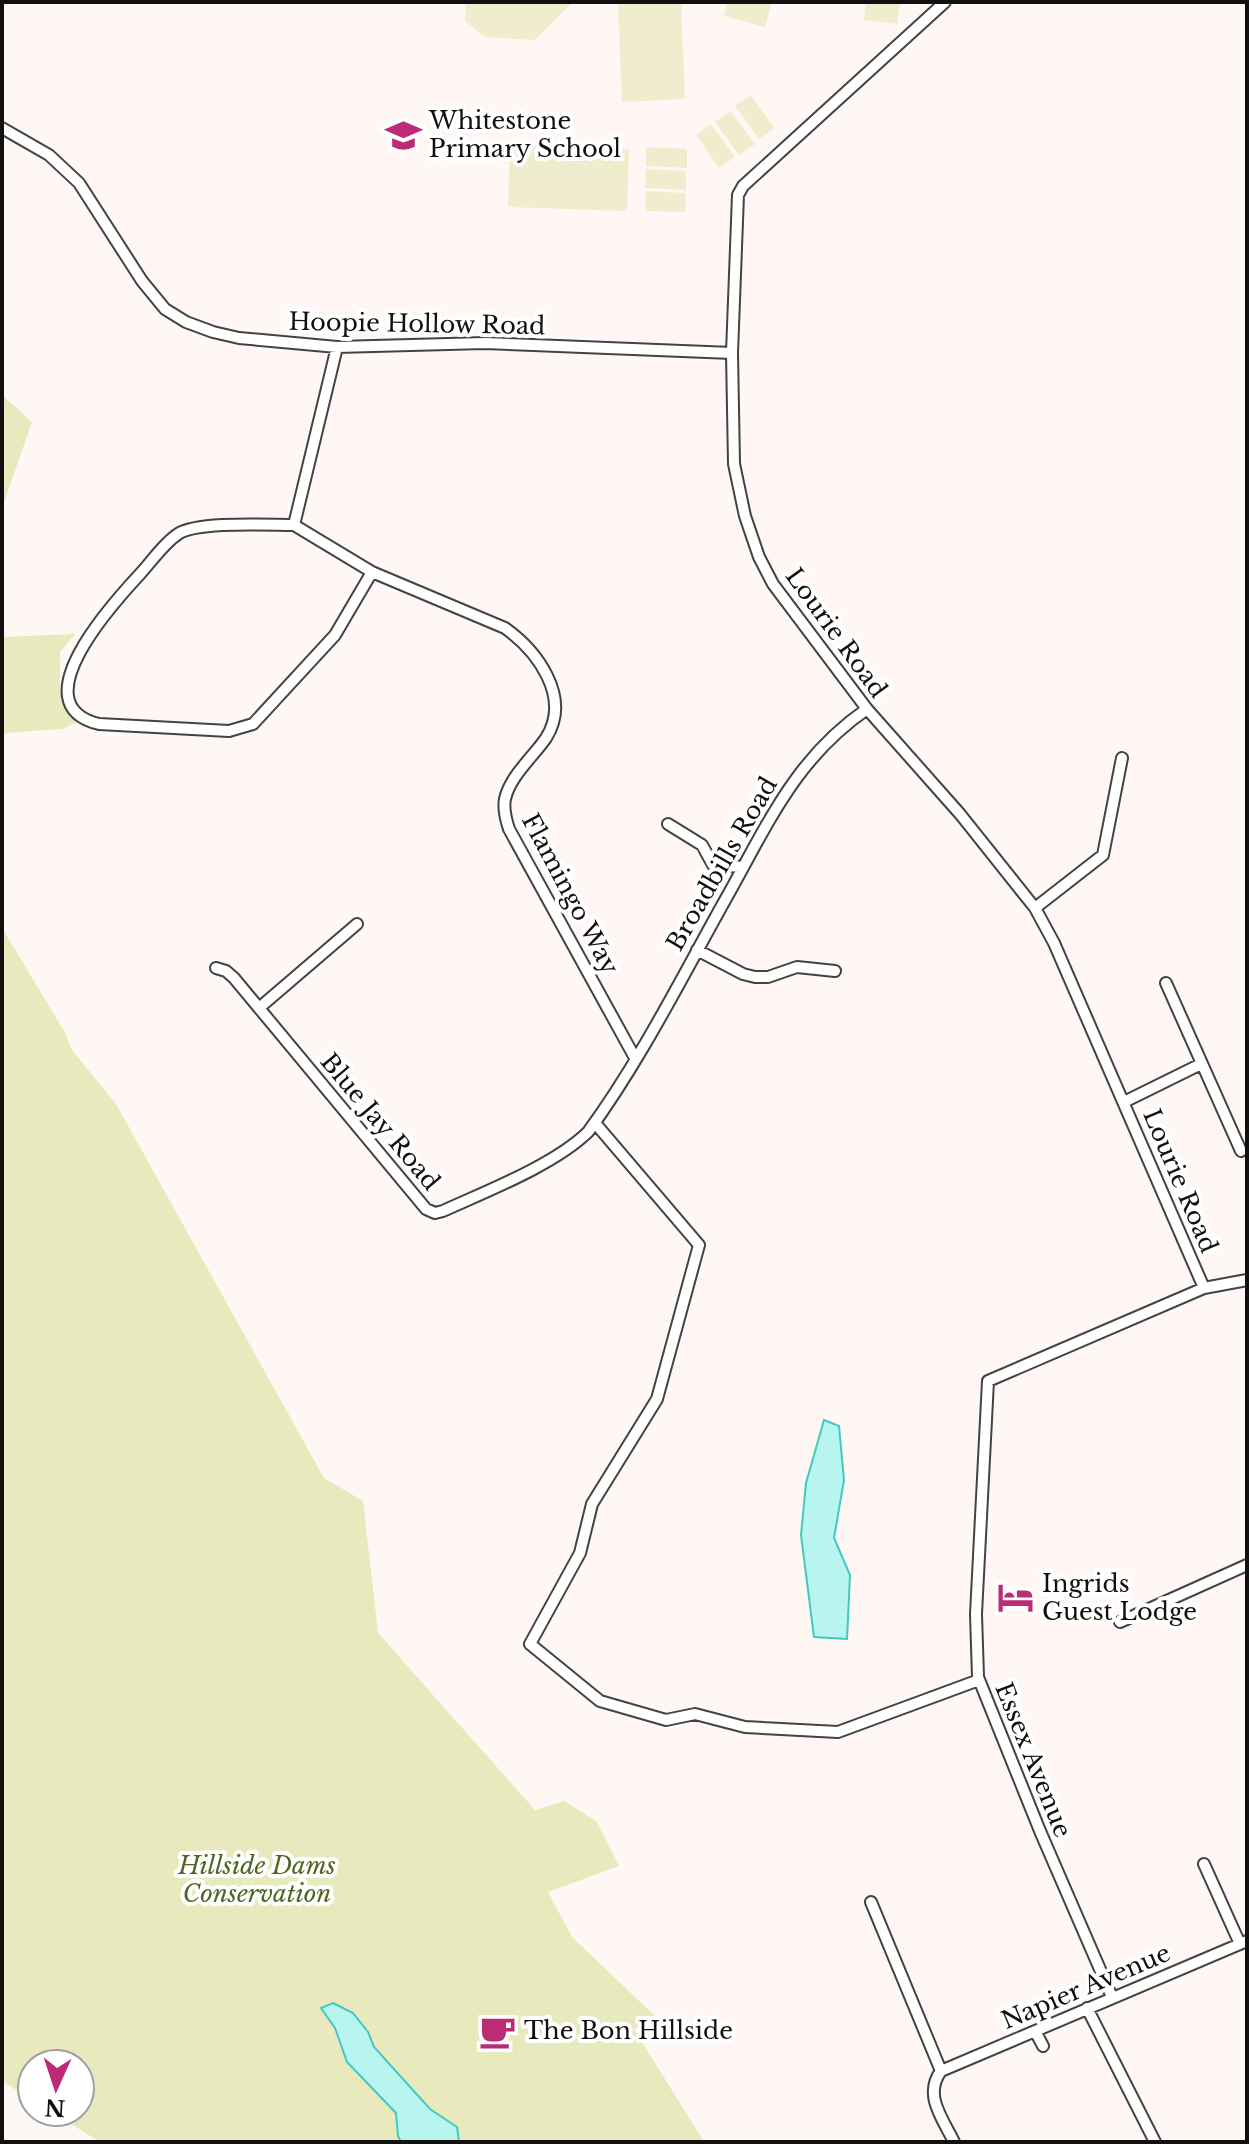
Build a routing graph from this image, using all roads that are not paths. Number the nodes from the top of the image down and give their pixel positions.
1 (945, 2) edge
2 (2, 128) edge
3 (337, 347) junction
4 (732, 353) junction
5 (294, 525) junction
6 (372, 572) junction
7 (867, 709) junction
8 (1122, 758) dead end
9 (668, 824) dead end
10 (743, 867) junction
11 (1035, 908) junction
12 (357, 924) dead end
13 (697, 950) junction
14 (216, 968) dead end
15 (835, 971) dead end
16 (1166, 983) dead end
17 (259, 1008) junction
18 (635, 1058) junction
19 (1201, 1064) junction
20 (1124, 1102) junction
21 (595, 1123) junction
22 (1241, 1151) dead end
23 (1247, 1280) edge
24 (1204, 1288) junction
25 (1247, 1565) edge
26 (1120, 1622) dead end
27 (979, 1680) junction
28 (1204, 1864) dead end
29 (871, 1902) dead end
30 (1244, 1942) edge
31 (1112, 1997) junction
32 (1087, 2008) junction
33 (1035, 2031) junction
34 (1043, 2046) dead end
35 (941, 2071) junction
36 (954, 2142) edge
37 (1155, 2142) edge

1 - 4 street, Lourie Road
2 - 3 street, Hoopie Hollow Road
3 - 4 street, Hoopie Hollow Road
3 - 5 street
4 - 7 street, Lourie Road
5 - 6 street, Flamingo Way
5 - 6 street
6 - 18 street, Flamingo Way
7 - 10 street, Broadbills Road
7 - 11 street, Lourie Road
8 - 11 street
9 - 10 street
10 - 13 street, Broadbills Road
11 - 20 street, Lourie Road
12 - 17 street
13 - 15 street
13 - 18 street, Broadbills Road
14 - 17 street, Blue Jay Road
16 - 19 street
17 - 21 street, Blue Jay Road
18 - 21 street, Blue Jay Road
19 - 20 street
19 - 22 street
20 - 24 street, Lourie Road
21 - 27 street
23 - 24 street
24 - 27 street, Essex Avenue
25 - 26 street
27 - 31 street, Essex Avenue
28 - 30 street
29 - 35 street
30 - 31 street, Napier Avenue
31 - 32 street, Napier Avenue
32 - 33 street, Napier Avenue
32 - 37 street
33 - 34 street
33 - 35 street, Napier Avenue
35 - 36 street

